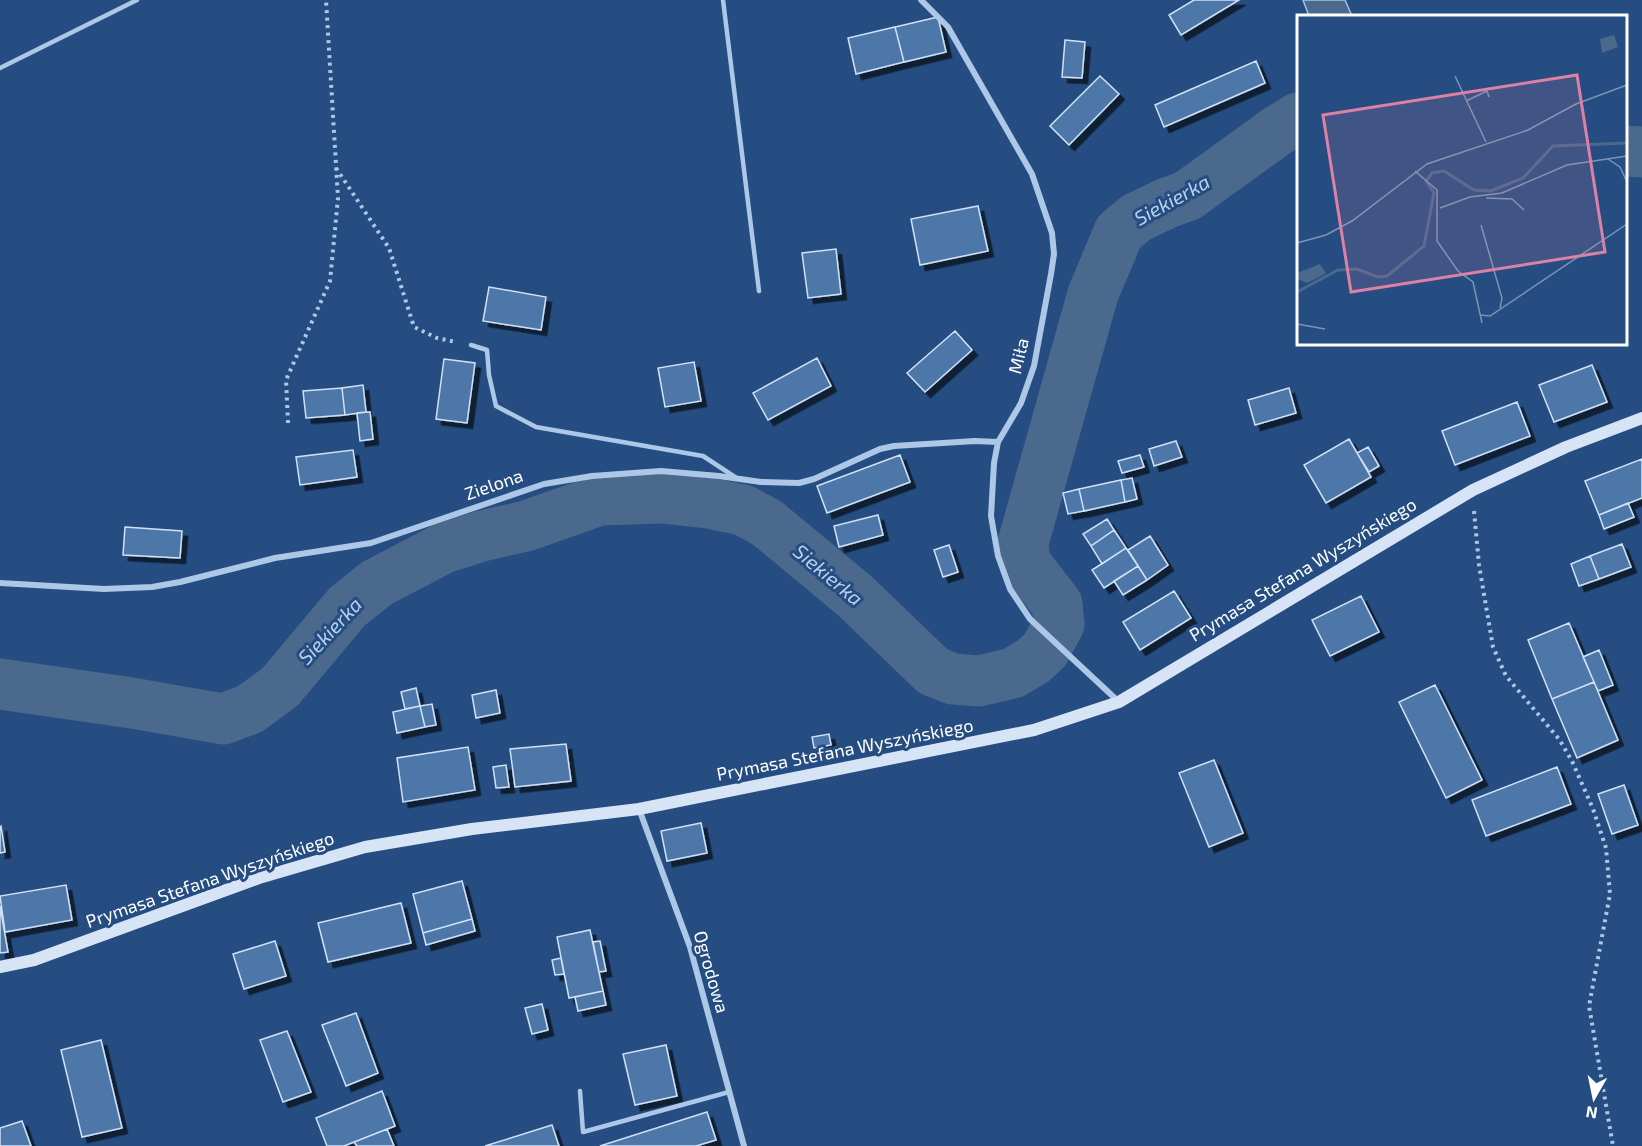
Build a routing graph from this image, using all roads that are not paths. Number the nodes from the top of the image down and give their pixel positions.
1 (136, 0) edge
2 (723, 0) edge
3 (921, 0) edge
4 (0, 68) edge
5 (759, 291) dead end
6 (471, 345) road end
7 (1642, 418) edge
8 (998, 442) junction
9 (737, 479) junction
10 (0, 583) edge
11 (1119, 702) junction
12 (639, 809) junction
13 (0, 967) edge
14 (580, 1091) dead end
15 (729, 1092) junction
16 (744, 1146) edge

1 - 4 lane
2 - 5 lane
3 - 8 street, Miła
6 - 9 lane
7 - 11 main road, Prymasa Stefana Wyszyńskiego
8 - 9 street, Zielona
8 - 11 street, Miła
9 - 10 street, Zielona
11 - 12 main road, Prymasa Stefana Wyszyńskiego
12 - 13 main road, Prymasa Stefana Wyszyńskiego
12 - 15 street, Ogrodowa
14 - 15 lane
15 - 16 street, Ogrodowa

